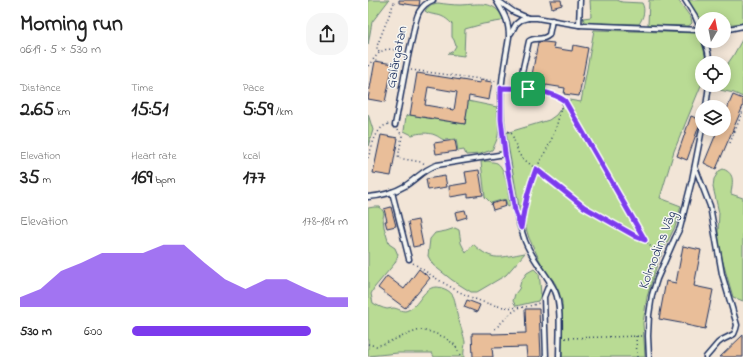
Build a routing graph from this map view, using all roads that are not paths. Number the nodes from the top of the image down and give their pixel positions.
1 (430, 0) edge
2 (497, 0) edge
3 (580, 0) edge
4 (685, 0) edge
5 (695, 16) edge
6 (528, 18) junction
7 (552, 20) junction
8 (579, 24) junction
9 (743, 26) edge
10 (731, 29) edge
11 (695, 31) edge
12 (509, 37) junction
13 (521, 77) dead end
14 (396, 125) road end
15 (701, 136) edge
16 (505, 154) junction
17 (695, 167) junction
18 (392, 192) junction
19 (368, 197) edge
20 (409, 259) road end
21 (550, 282) junction
22 (546, 357) edge
23 (559, 357) edge
24 (649, 357) edge
25 (706, 357) edge

1 - 14 lane, Galärgatan
2 - 6 lane
2 - 12 lane
3 - 8 lane
4 - 5 lane
6 - 7 lane
6 - 12 lane
7 - 8 lane
7 - 13 lane
8 - 11 lane
9 - 10 lane
12 - 16 lane
15 - 17 lane, Kolmodins Väg
16 - 18 lane
16 - 21 lane
17 - 24 lane, Kolmodins Väg
17 - 25 lane
18 - 19 lane
18 - 20 lane
21 - 22 lane
21 - 23 lane

